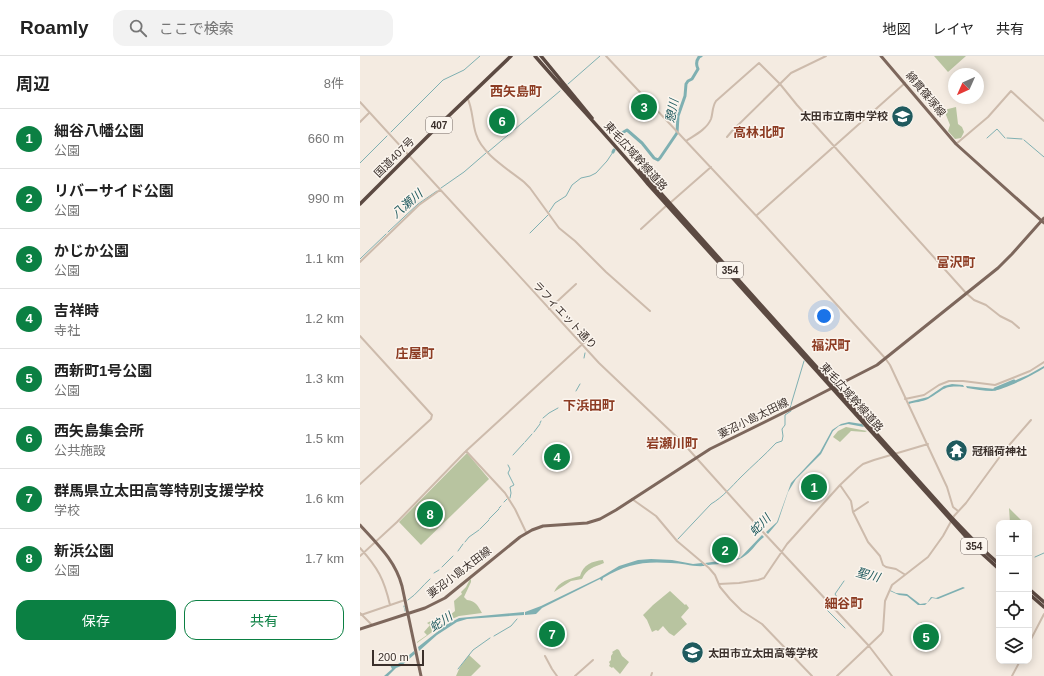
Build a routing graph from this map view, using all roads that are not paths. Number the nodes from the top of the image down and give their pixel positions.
1 (511, 56) edge
2 (533, 56) edge
3 (538, 56) edge
4 (541, 56) edge
5 (606, 56) edge
6 (826, 56) edge
7 (882, 56) edge
8 (905, 83) junction
9 (780, 84) junction
10 (467, 98) junction
11 (360, 102) edge
12 (370, 113) junction
13 (592, 118) junction
14 (1044, 121) edge
15 (360, 122) edge
16 (727, 138) dead end
17 (686, 141) junction
18 (956, 144) junction
19 (834, 146) junction
20 (409, 155) junction
21 (711, 167) junction
22 (440, 190) junction
23 (360, 204) edge
24 (668, 204) junction
25 (757, 215) junction
26 (1043, 221) edge
27 (641, 229) dead end
28 (360, 262) edge
29 (576, 284) dead end
30 (966, 293) junction
31 (549, 309) junction
32 (650, 311) dead end
33 (1019, 328) dead end
34 (360, 336) edge
35 (588, 339) dead end
36 (582, 345) junction
37 (885, 358) junction
38 (1044, 362) edge
39 (833, 387) junction
40 (906, 400) junction
41 (1031, 420) dead end
42 (928, 444) junction
43 (466, 451) junction
44 (893, 454) junction
45 (696, 457) junction
46 (360, 484) edge
47 (840, 485) junction
48 (632, 499) junction
49 (868, 502) dead end
50 (958, 511) junction
51 (853, 512) junction
52 (952, 519) junction
53 (360, 525) edge
54 (526, 532) junction
55 (375, 541) junction
56 (360, 548) edge
57 (364, 552) junction
58 (782, 552) junction
59 (360, 556) edge
60 (996, 561) edge
61 (996, 566) edge
62 (904, 574) junction
63 (719, 584) junction
64 (1032, 592) edge
65 (1032, 597) edge
66 (405, 600) junction
67 (1044, 602) edge
68 (390, 605) junction
69 (1044, 607) edge
70 (361, 614) edge
71 (408, 614) junction
72 (1044, 614) edge
73 (372, 625) junction
74 (360, 629) edge
75 (1032, 637) edge
76 (869, 646) junction
77 (545, 656) dead end
78 (593, 660) dead end
79 (1018, 664) edge
80 (422, 676) edge
81 (557, 676) edge
82 (575, 676) edge
83 (812, 676) edge
84 (837, 676) edge
85 (892, 676) edge
86 (1012, 676) edge

1 - 10 highway, 国道407号 / 407
2 - 24 highway, 東毛広域幹線道路 / 354
3 - 13 highway, 東毛広域幹線道路 / 354
4 - 13 highway, 354
5 - 17 street
6 - 9 street
7 - 8 main road, 綿貫篠塚線
8 - 18 main road, 綿貫篠塚線
8 - 19 street
9 - 16 street
9 - 17 street
9 - 19 street
10 - 20 highway, 国道407号 / 407
10 - 32 street
11 - 12 street, ラフィエット通り
12 - 15 street
12 - 20 street, ラフィエット通り
13 - 24 highway, 東毛広域幹線道路 / 354
14 - 18 street
17 - 21 street
18 - 26 main road, 綿貫篠塚線
19 - 25 street
19 - 30 street
20 - 22 street, ラフィエット通り
20 - 23 highway, 国道407号 / 407
21 - 24 street
21 - 25 street
22 - 28 street
22 - 31 street, ラフィエット通り
24 - 27 street
24 - 39 highway, 東毛広域幹線道路 / 354
25 - 37 street
26 - 30 main road, 妻沼小島太田線
29 - 31 street
30 - 33 street
30 - 37 main road, 妻沼小島太田線
31 - 36 street, ラフィエット通り
34 - 46 street
35 - 36 street
36 - 43 street
36 - 45 street, ラフィエット通り
37 - 39 main road, 妻沼小島太田線
37 - 40 street
38 - 40 street
39 - 44 highway, 東毛広域幹線道路 / 354
39 - 45 main road, 妻沼小島太田線
40 - 42 street
41 - 50 street
42 - 44 street
42 - 50 street
43 - 54 street
43 - 55 street
44 - 47 street
44 - 52 highway, 東毛広域幹線道路 / 354
45 - 48 main road, 妻沼小島太田線
45 - 58 street, ラフィエット通り
47 - 51 street
47 - 58 street
48 - 54 main road, 妻沼小島太田線
48 - 63 street
49 - 51 street
50 - 52 street
51 - 62 street
52 - 60 highway, 東毛広域幹線道路 / 354
52 - 61 highway, 東毛広域幹線道路 / 354
52 - 62 street
53 - 55 main road
54 - 71 main road, 妻沼小島太田線
55 - 57 street
55 - 66 main road
56 - 57 street
57 - 59 street
57 - 68 street
58 - 63 street
58 - 76 street
62 - 76 street
63 - 83 street
64 - 67 highway
65 - 69 highway
66 - 68 street
66 - 71 main road
68 - 70 street
70 - 73 street
71 - 73 main road, 妻沼小島太田線
71 - 80 main road
72 - 75 street
73 - 74 main road, 妻沼小島太田線
76 - 84 street
76 - 85 street
77 - 81 street
78 - 82 street
79 - 86 street

